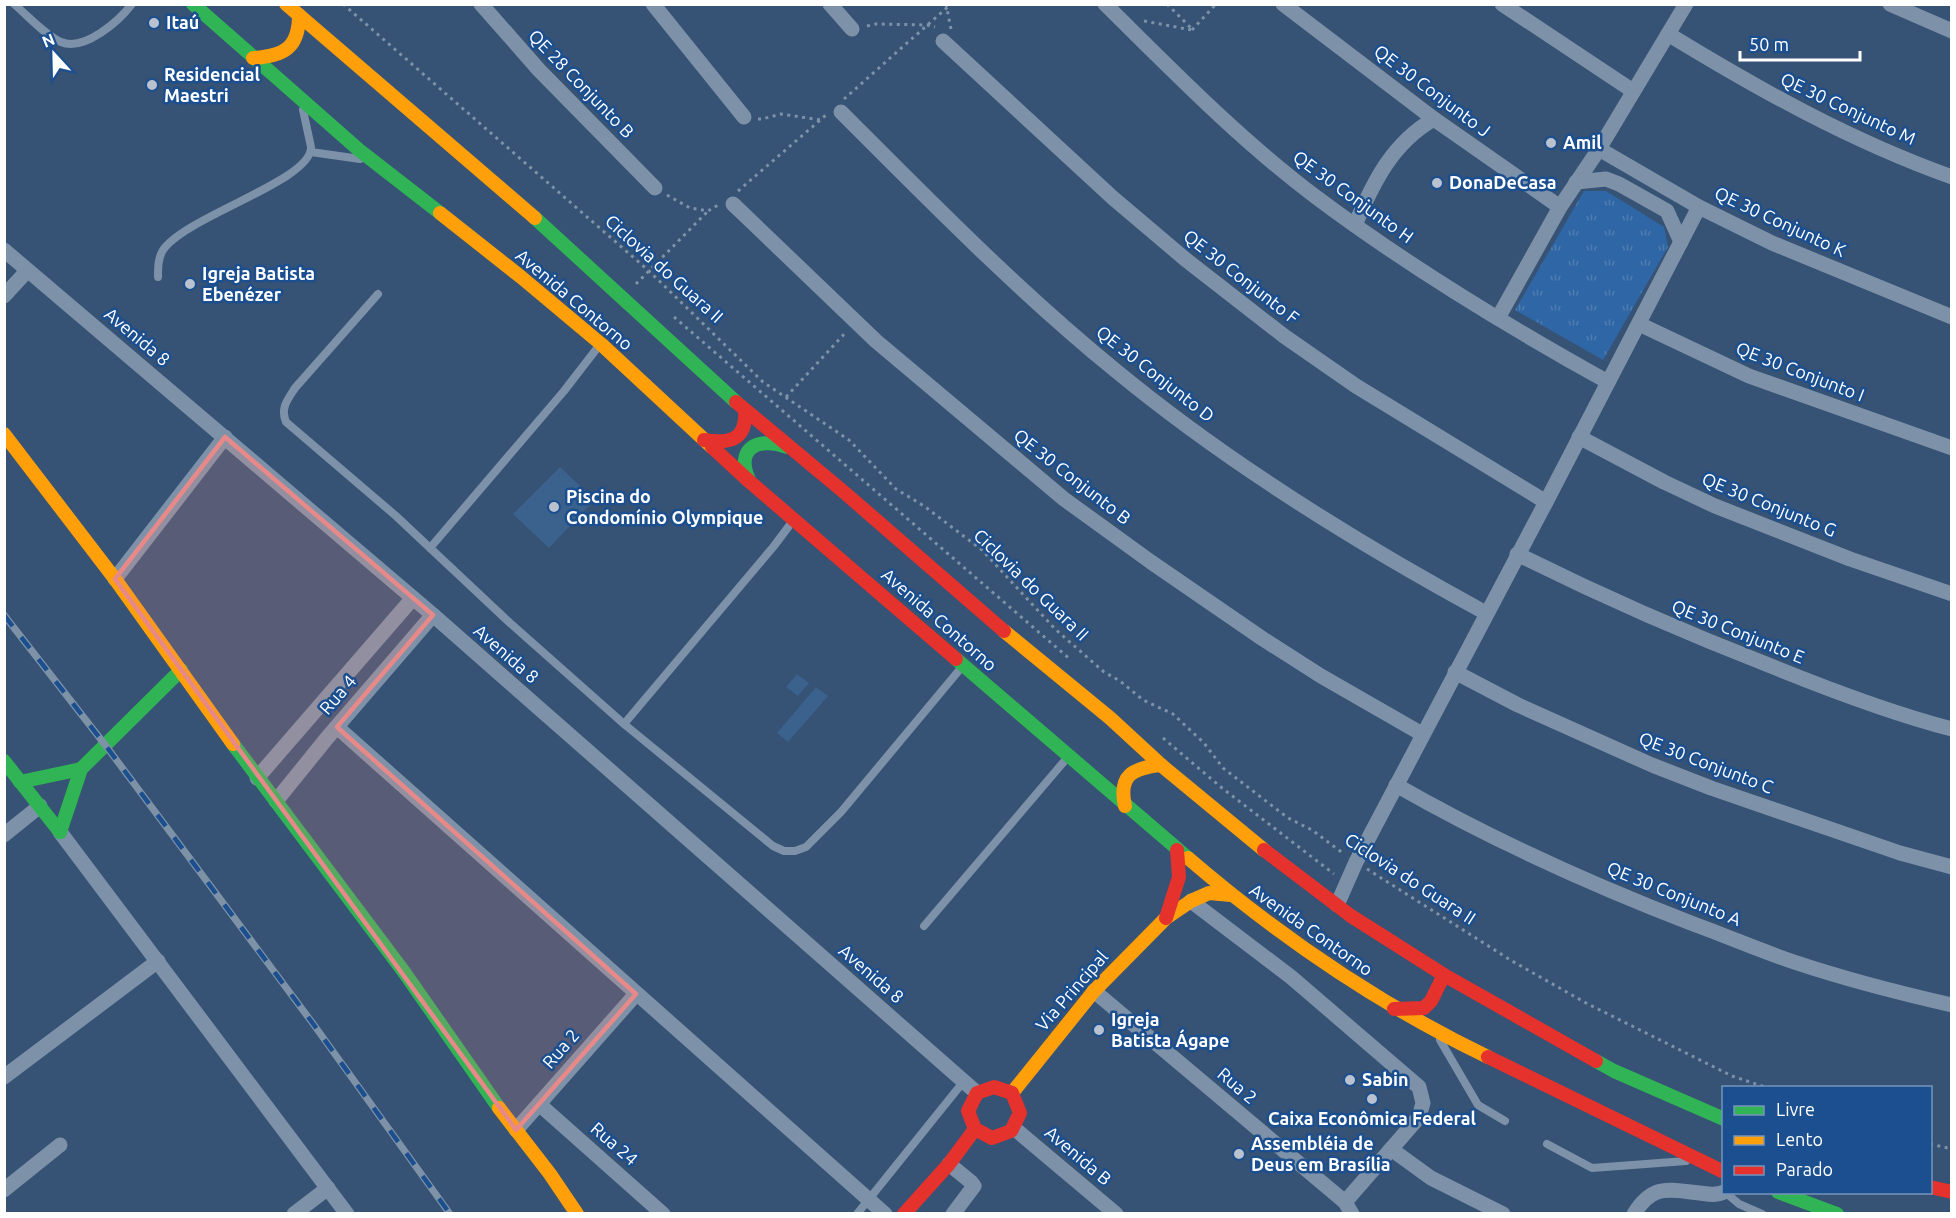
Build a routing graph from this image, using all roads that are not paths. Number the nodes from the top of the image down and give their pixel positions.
1 (14, 4) edge
2 (132, 4) edge
3 (193, 4) edge
4 (286, 4) edge
5 (481, 4) edge
6 (653, 4) edge
7 (830, 4) edge
8 (1105, 4) edge
9 (1283, 4) edge
10 (1502, 4) edge
11 (1686, 4) edge
12 (1890, 4) edge
13 (299, 15) junction
14 (852, 29) road end
15 (1952, 31) edge
16 (1668, 34) junction
17 (943, 41) dead end
18 (253, 58) junction
19 (289, 90) junction
20 (1633, 91) junction
21 (835, 110) road end
22 (744, 117) road end
23 (1434, 119) junction
24 (1599, 149) junction
25 (311, 152) junction
26 (383, 169) junction
27 (1952, 177) edge
28 (1576, 182) junction
29 (655, 188) road end
30 (731, 200) road end
31 (1560, 207) junction
32 (1699, 207) junction
33 (1355, 225) junction
34 (1682, 242) junction
35 (4, 250) edge
36 (27, 271) junction
37 (158, 277) dead end
38 (378, 294) dead end
39 (4, 296) edge
40 (1952, 317) edge
41 (1498, 318) junction
42 (1639, 324) junction
43 (601, 344) junction
44 (1608, 382) junction
45 (745, 410) junction
46 (4, 434) edge
47 (225, 437) junction
48 (1579, 437) junction
49 (704, 440) junction
50 (789, 448) junction
51 (1952, 448) edge
52 (750, 482) junction
53 (1546, 502) junction
54 (793, 520) junction
55 (430, 548) junction
56 (1517, 554) junction
57 (115, 579) junction
58 (1952, 594) edge
59 (413, 598) junction
60 (1486, 613) junction
61 (433, 615) junction
62 (356, 664) junction
63 (963, 665) junction
64 (181, 670) junction
65 (1455, 672) junction
66 (377, 680) junction
67 (307, 721) junction
68 (624, 724) junction
69 (1952, 729) edge
70 (332, 732) junction
71 (1422, 734) junction
72 (1068, 756) junction
73 (4, 761) edge
74 (1161, 765) junction
75 (81, 770) junction
76 (257, 778) junction
77 (20, 782) junction
78 (1396, 785) junction
79 (276, 801) junction
80 (40, 806) junction
81 (1125, 806) junction
82 (60, 832) junction
83 (4, 835) edge
84 (1177, 850) junction
85 (1952, 867) edge
86 (1231, 895) junction
87 (1191, 901) junction
88 (1337, 905) junction
89 (1166, 918) junction
90 (924, 926) dead end
91 (158, 961) junction
92 (1444, 975) junction
93 (1094, 991) junction
94 (636, 994) junction
95 (1952, 1005) edge
96 (1392, 1009) junction
97 (1434, 1031) junction
98 (4, 1077) edge
99 (964, 1081) junction
100 (977, 1093) junction
101 (1012, 1093) junction
102 (539, 1104) junction
103 (1722, 1118) edge
104 (1505, 1121) dead end
105 (1015, 1128) junction
106 (975, 1129) junction
107 (516, 1130) junction
108 (1547, 1144) dead end
109 (60, 1145) dead end
110 (1391, 1149) junction
111 (1697, 1160) junction
112 (949, 1164) junction
113 (1722, 1171) edge
114 (1932, 1187) edge
115 (328, 1188) junction
116 (4, 1190) edge
117 (1952, 1192) edge
118 (1722, 1193) edge
119 (1726, 1194) edge
120 (1783, 1194) edge
121 (869, 1200) junction
122 (1349, 1208) edge
123 (294, 1214) edge
124 (347, 1214) edge
125 (577, 1214) edge
126 (663, 1214) edge
127 (857, 1214) edge
128 (885, 1214) edge
129 (904, 1214) edge
130 (953, 1214) edge
131 (1116, 1214) edge
132 (1503, 1214) edge
133 (1634, 1214) edge
134 (1762, 1214) edge
135 (1837, 1214) edge

1 - 2 lane
3 - 18 main road, Avenida Contorno
4 - 13 main road, Avenida Contorno
5 - 29 street, QE 28 Conjunto B
6 - 22 street
7 - 14 street
8 - 33 street, QE 30 Conjunto H
9 - 23 street, QE 30 Conjunto J
10 - 20 street
11 - 16 street
12 - 15 street
13 - 18 main road
13 - 45 main road, Avenida Contorno
16 - 20 street
16 - 27 street, QE 30 Conjunto M
17 - 53 street, QE 30 Conjunto F
18 - 19 main road, Avenida Contorno
19 - 25 lane
19 - 26 main road, Avenida Contorno
20 - 24 street
21 - 60 street, QE 30 Conjunto D
23 - 31 street, QE 30 Conjunto J
23 - 33 street
24 - 28 street
24 - 32 street, QE 30 Conjunto K
25 - 26 lane
25 - 37 lane
26 - 43 main road, Avenida Contorno
28 - 31 street
28 - 34 street
30 - 71 street, QE 30 Conjunto B
31 - 41 street
32 - 34 street
32 - 40 street, QE 30 Conjunto K
33 - 41 street, QE 30 Conjunto H
34 - 42 street
35 - 36 street, Avenida 8
36 - 39 street
36 - 47 street, Avenida 8
38 - 55 lane
41 - 44 street, QE 30 Conjunto H
42 - 44 street
42 - 51 street, QE 30 Conjunto I
43 - 49 main road, Avenida Contorno
43 - 55 lane
44 - 48 street
45 - 49 main road
45 - 50 main road, Avenida Contorno
46 - 57 main road
47 - 57 street
47 - 59 street, Avenida 8
48 - 53 street
48 - 58 street, QE 30 Conjunto G
49 - 52 main road, Avenida Contorno
50 - 52 main road
50 - 74 main road, Avenida Contorno
52 - 54 main road, Avenida Contorno
53 - 56 street
54 - 63 main road, Avenida Contorno
54 - 68 lane
55 - 68 lane
56 - 60 street
56 - 69 street, QE 30 Conjunto E
57 - 64 main road
59 - 61 street, Avenida 8
59 - 62 street, Rua 4
60 - 65 street
61 - 66 street, Rua 4
61 - 99 street, Avenida 8
62 - 66 street
62 - 67 street, Rua 4
63 - 68 lane
63 - 72 main road, Avenida Contorno
64 - 75 main road
64 - 76 main road
65 - 71 street
65 - 85 street, QE 30 Conjunto C
66 - 70 street, Rua 4
67 - 70 street
67 - 76 street, Rua 4
70 - 79 street, Rua 4
70 - 94 street
71 - 78 street
72 - 81 main road, Avenida Contorno
72 - 90 lane
73 - 77 main road
74 - 81 main road
74 - 88 main road, Avenida Contorno
75 - 77 main road
75 - 82 main road
76 - 79 main road
77 - 80 main road
78 - 88 street
78 - 95 street, QE 30 Conjunto A
79 - 107 main road
80 - 82 main road
80 - 83 street
81 - 84 main road, Avenida Contorno
82 - 91 street
84 - 86 main road, Avenida Contorno
84 - 89 main road, Via Principal
86 - 87 main road, Via Principal
86 - 96 main road, Avenida Contorno
87 - 89 main road, Via Principal
87 - 110 street
88 - 92 main road, Avenida Contorno
89 - 93 main road, Via Principal
91 - 98 street
91 - 115 street
92 - 96 main road
92 - 103 main road, Avenida Contorno
93 - 101 main road, Via Principal
93 - 122 street, Rua 2
94 - 102 street, Rua 2
94 - 121 street
96 - 97 main road, Avenida Contorno
97 - 104 lane
97 - 111 main road, Avenida Contorno
99 - 100 street, Avenida 8
99 - 121 lane
100 - 101 main road
100 - 106 main road
101 - 105 main road
102 - 107 street, Rua 2
102 - 126 street, Rua 24
105 - 106 main road
105 - 131 street, Avenida B
106 - 112 main road
107 - 125 main road
108 - 111 lane
109 - 116 street
110 - 122 street
110 - 132 street
111 - 113 main road, Avenida Contorno
112 - 129 main road
112 - 130 street
114 - 117 main road
115 - 123 street
115 - 124 street
118 - 133 street
119 - 134 lane
120 - 135 main road
121 - 127 lane
121 - 128 street

